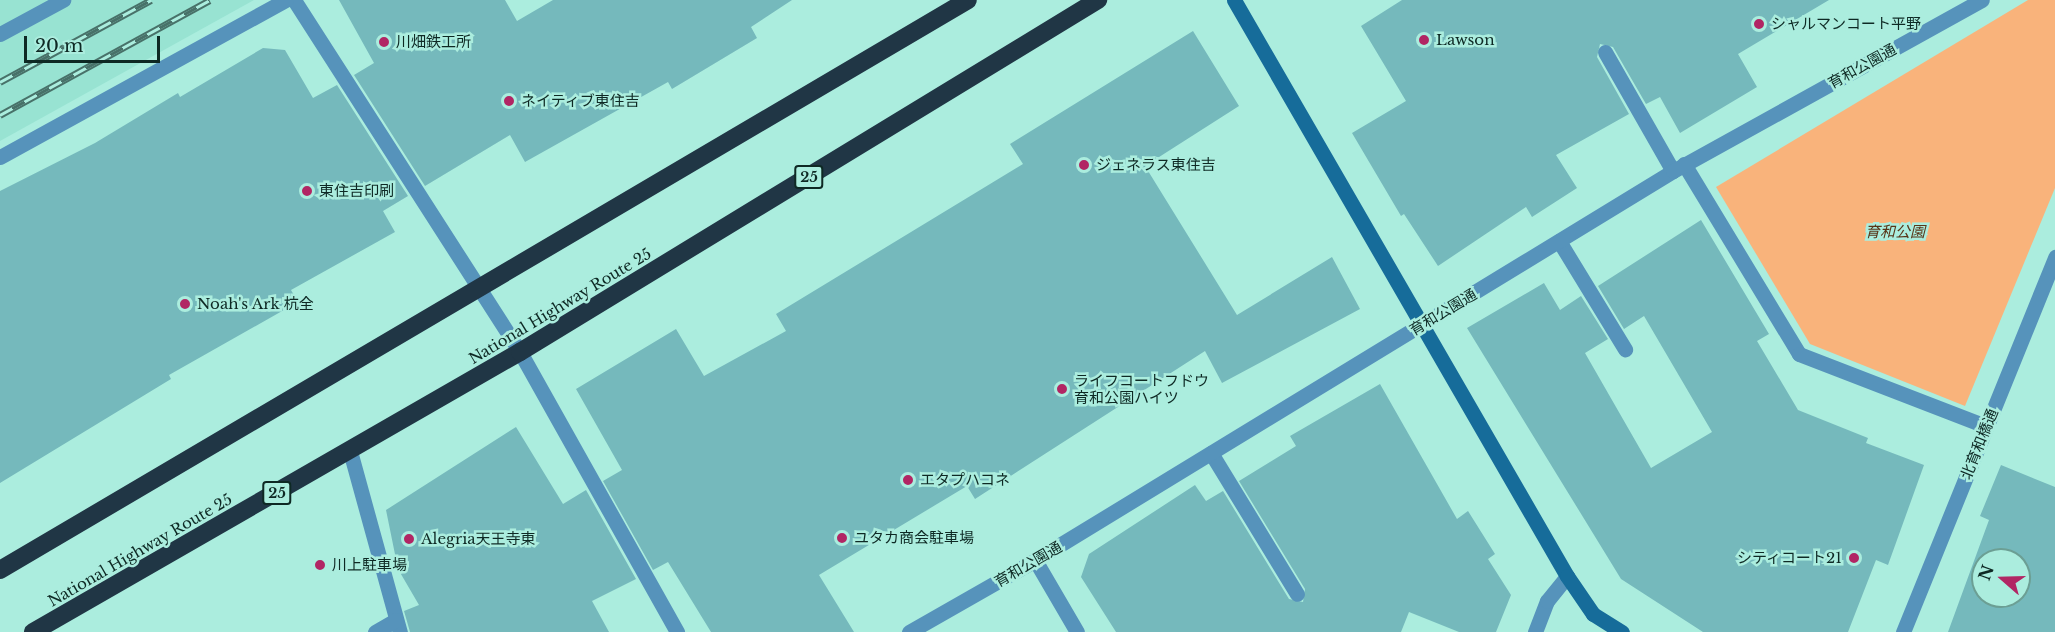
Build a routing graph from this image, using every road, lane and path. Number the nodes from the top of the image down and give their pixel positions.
1 (63, 0) edge
2 (286, 0) edge
3 (294, 0) edge
4 (968, 0) edge
5 (1098, 0) edge
6 (1234, 0) edge
7 (1982, 0) edge
8 (0, 34) edge
9 (1605, 52) dead end
10 (0, 157) edge
11 (1678, 167) junction
12 (1559, 241) junction
13 (2055, 257) edge
14 (479, 291) junction
15 (1421, 325) junction
16 (1625, 349) dead end
17 (520, 352) junction
18 (1986, 426) junction
19 (350, 451) junction
20 (1211, 453) junction
21 (1035, 560) junction
22 (0, 570) edge
23 (1567, 576) junction
24 (1297, 594) dead end
25 (398, 626) edge
26 (33, 632) edge
27 (375, 632) edge
28 (677, 632) edge
29 (909, 632) edge
30 (1077, 632) edge
31 (1534, 632) edge
32 (1622, 632) edge
33 (1902, 632) edge

1 - 8 street
2 - 10 street
3 - 14 street
4 - 14 highway
5 - 17 highway, National Highway Route 25 / 25
6 - 15 street
7 - 11 street, 育和公園通
9 - 11 street
11 - 12 street, 育和公園通
11 - 18 street
12 - 15 street, 育和公園通
12 - 16 street
13 - 18 street, 北育和橋通
14 - 17 street
14 - 22 highway
15 - 20 street, 育和公園通
15 - 23 street
17 - 19 highway, National Highway Route 25 / 25
17 - 28 street
18 - 33 street, 北育和橋通
19 - 25 street
19 - 26 highway, National Highway Route 25 / 25
20 - 21 street, 育和公園通
20 - 24 street
21 - 29 street, 育和公園通
21 - 30 street
23 - 31 street
23 - 32 street
25 - 27 street

